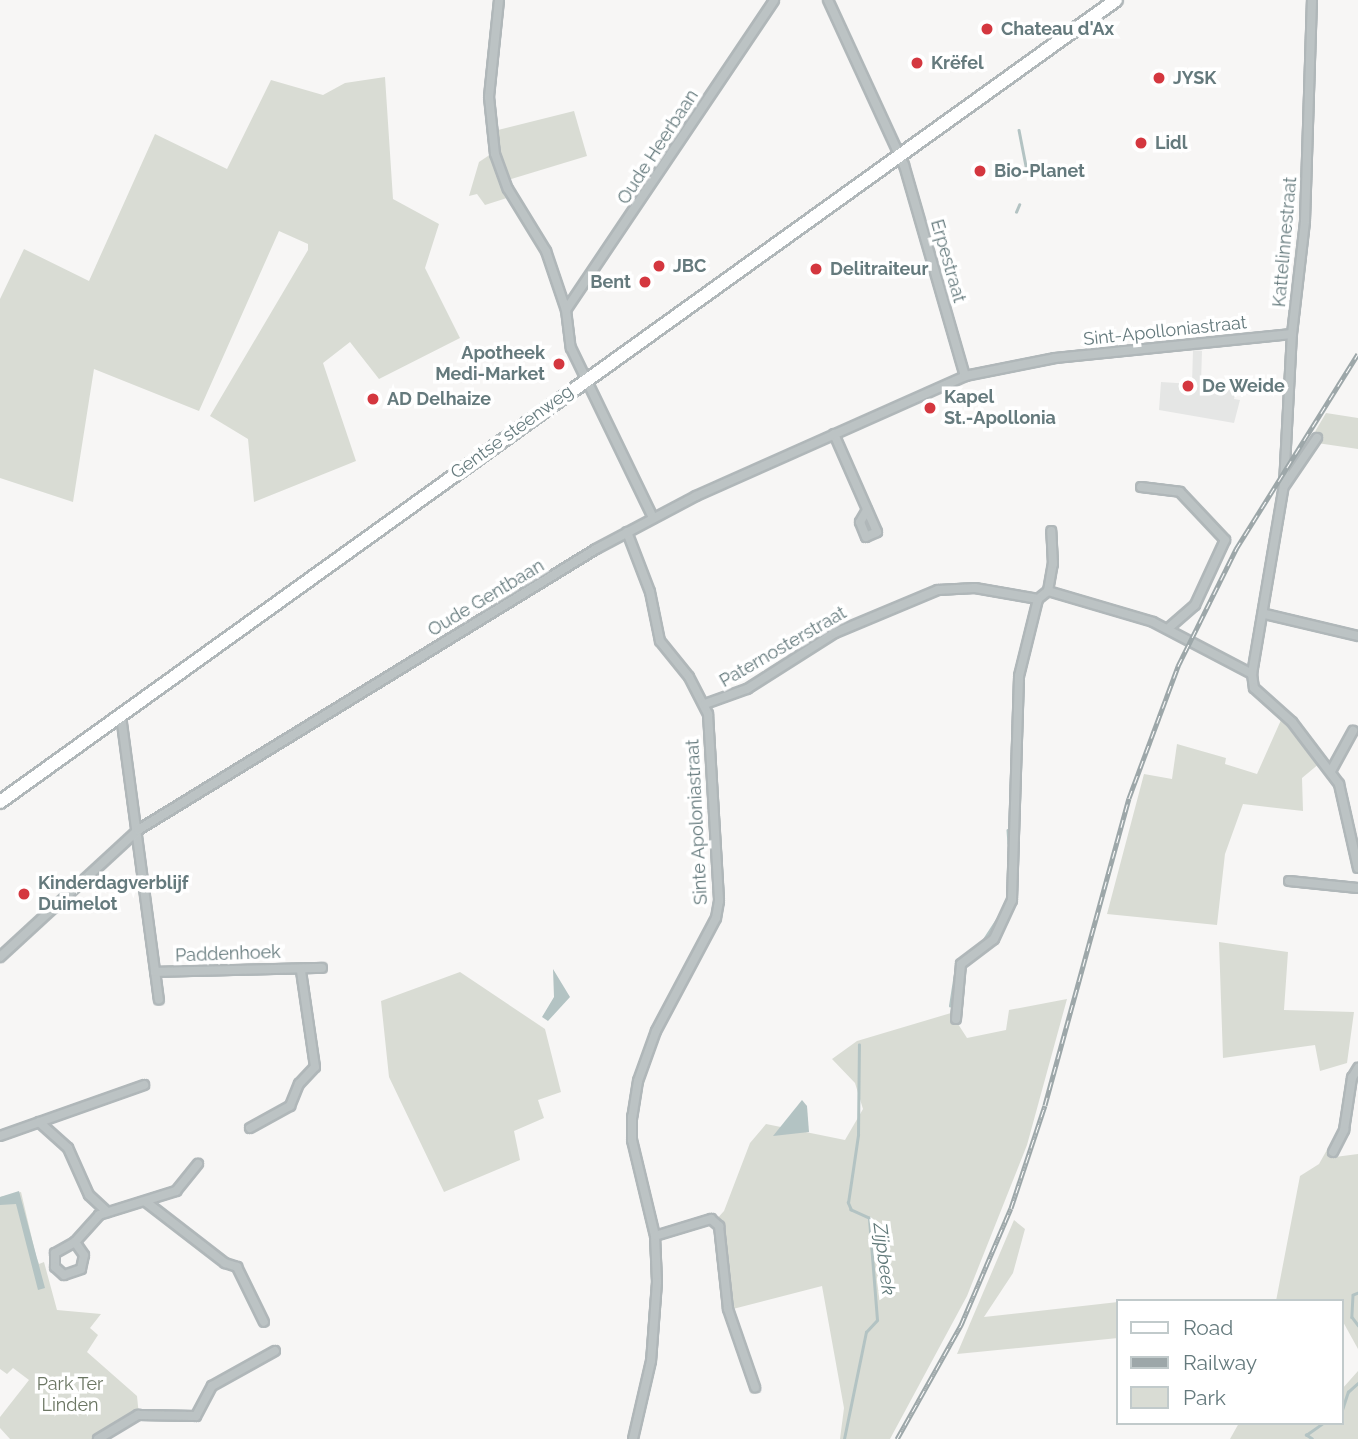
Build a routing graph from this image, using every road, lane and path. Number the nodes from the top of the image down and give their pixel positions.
1 (499, 0) edge
2 (774, 0) edge
3 (828, 0) edge
4 (1116, 0) edge
5 (1312, 0) edge
6 (900, 156) junction
7 (566, 310) junction
8 (1292, 334) junction
9 (1042, 361) joint
10 (965, 376) junction
11 (584, 379) junction
12 (834, 434) junction
13 (1317, 438) dead end
14 (1284, 485) junction
15 (1141, 487) dead end
16 (867, 510) dead end
17 (653, 518) junction
18 (1051, 531) dead end
19 (627, 533) junction
20 (1048, 591) junction
21 (1038, 599) junction
22 (1265, 614) junction
23 (1169, 628) junction
24 (1358, 636) edge
25 (1252, 674) junction
26 (705, 704) junction
27 (121, 716) junction
28 (1353, 731) dead end
29 (1331, 771) junction
30 (0, 802) edge
31 (138, 830) junction
32 (1358, 868) edge
33 (1289, 881) dead end
34 (1358, 888) edge
35 (0, 957) edge
36 (322, 968) dead end
37 (300, 971) junction
38 (155, 972) junction
39 (159, 999) dead end
40 (955, 1015) dead end
41 (1358, 1068) edge
42 (144, 1085) dead end
43 (39, 1122) junction
44 (250, 1128) dead end
45 (0, 1136) edge
46 (1333, 1152) dead end
47 (198, 1164) dead end
48 (146, 1202) junction
49 (107, 1212) junction
50 (655, 1236) junction
51 (75, 1242) junction
52 (264, 1322) dead end
53 (275, 1351) dead end
54 (755, 1387) dead end
55 (98, 1439) edge
56 (633, 1439) edge

1 - 7 street
2 - 7 street, Oude Heerbaan
3 - 6 street, Erpestraat
4 - 6 main road, Gentse steenweg
5 - 8 street, Kattelinnestraat
6 - 10 street, Erpestraat
6 - 11 main road, Gentse steenweg
7 - 11 street
8 - 9 street, Sint-Apolloniastraat
8 - 14 street, Kattelinnestraat
9 - 10 street, Oude Gentbaan
10 - 12 street, Oude Gentbaan
11 - 17 street
11 - 27 main road, Gentse steenweg
12 - 16 street
12 - 17 street, Oude Gentbaan
13 - 14 street, Kattelinnestraat
14 - 22 street, Kattelinnestraat
15 - 23 street
17 - 19 street, Oude Gentbaan
18 - 20 street
19 - 26 street, Sinte Apoloniastraat
19 - 31 street, Oude Gentbaan
20 - 21 street
20 - 23 street
21 - 26 street, Paternosterstraat
21 - 40 street
22 - 24 street
22 - 25 street, Kattelinnestraat
23 - 25 street
25 - 29 street
26 - 50 street, Sinte Apoloniastraat
27 - 30 main road, Gentse steenweg
27 - 31 street
28 - 29 street
29 - 32 street
31 - 35 street, Oude Gentbaan
31 - 38 street
33 - 34 street
36 - 37 street, Paddenhoek
37 - 38 street, Paddenhoek
37 - 44 street, Paddenhoek
38 - 39 street
41 - 46 street
42 - 43 street
43 - 45 street
43 - 49 street
47 - 48 street
48 - 49 street
48 - 52 street
49 - 51 street
50 - 54 street
50 - 56 street, Sinte Apoloniastraat
51 - 51 street
53 - 55 street

